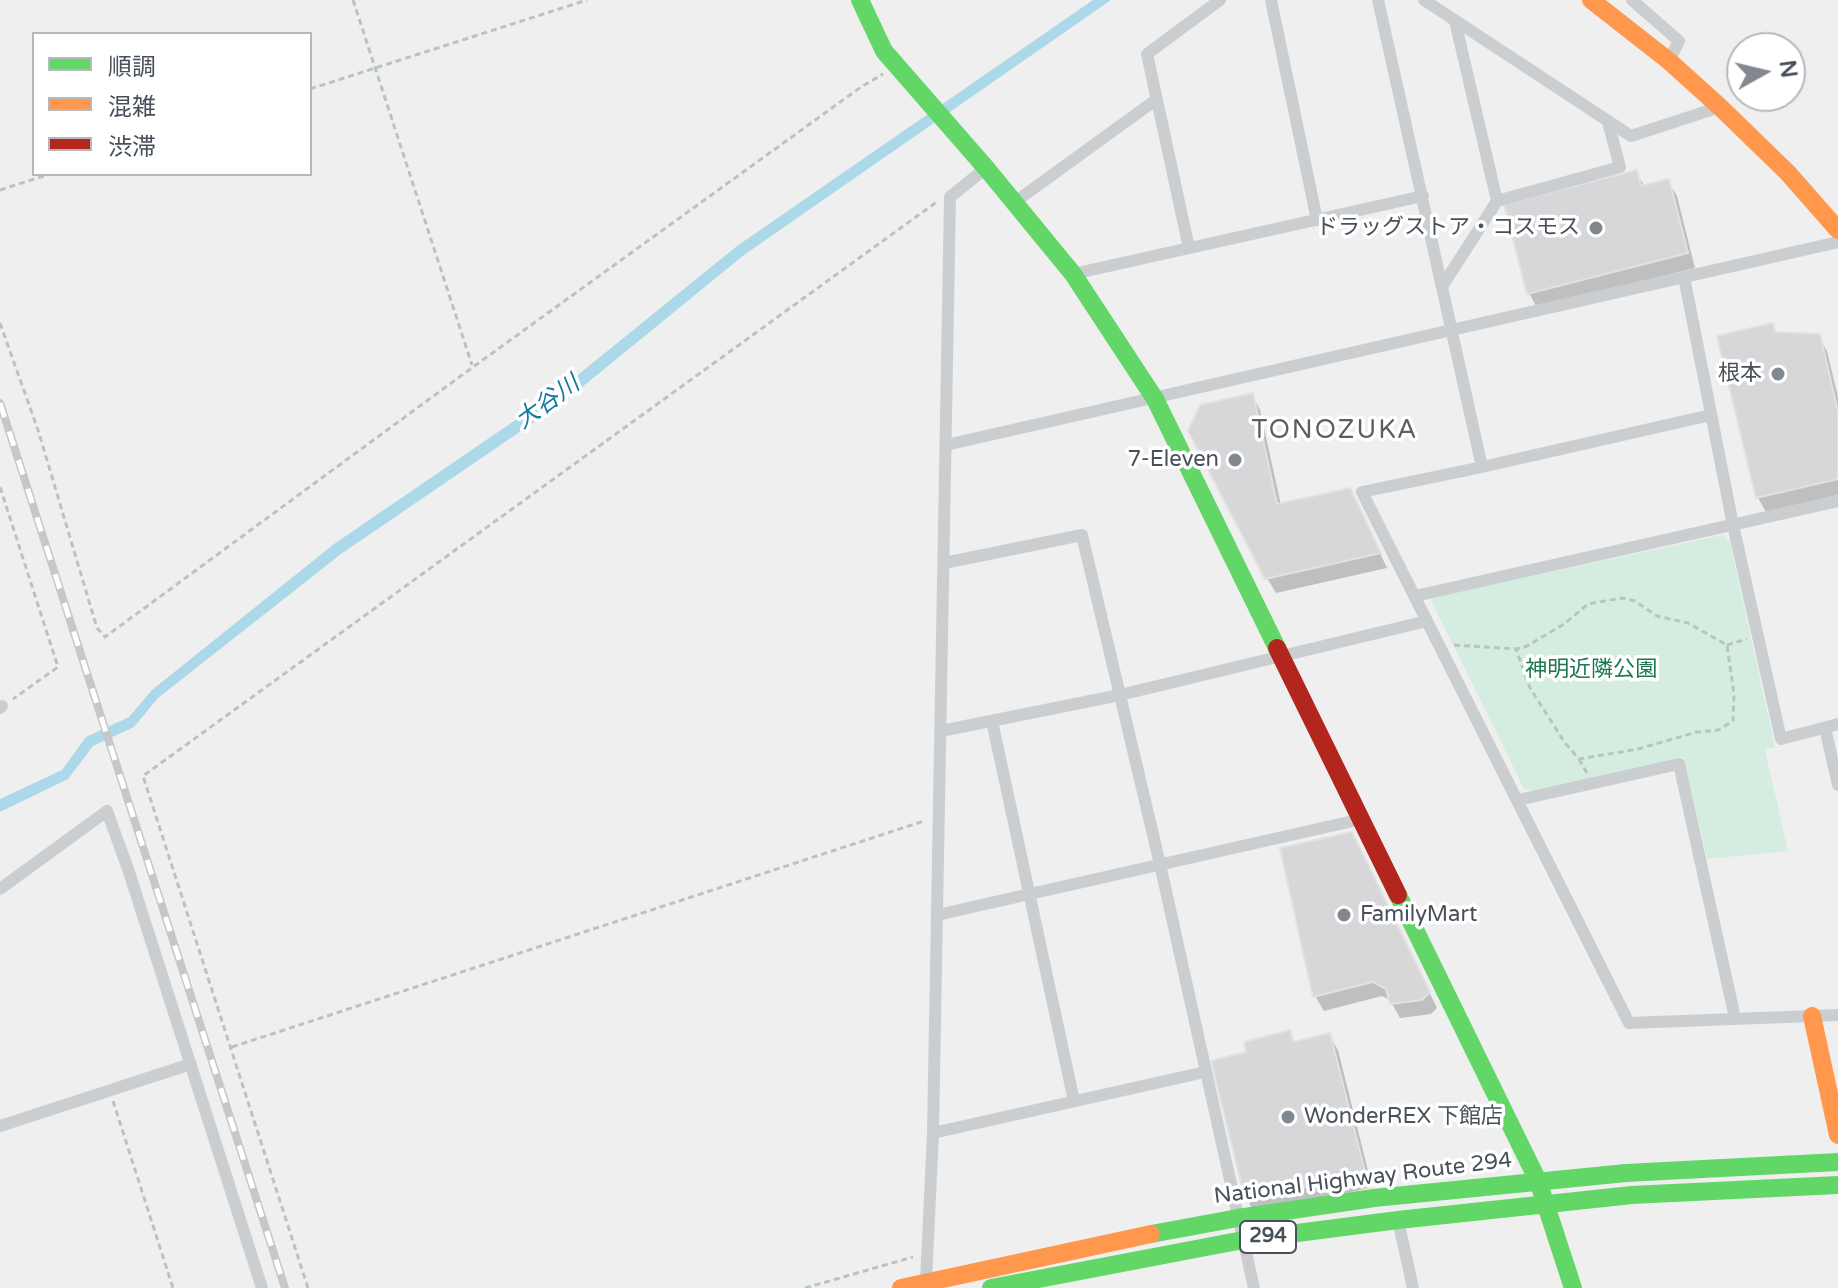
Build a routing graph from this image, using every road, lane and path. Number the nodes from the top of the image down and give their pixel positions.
1 (353, 0) edge
2 (587, 0) edge
3 (860, 0) edge
4 (1220, 0) edge
5 (1271, 0) edge
6 (1378, 0) edge
7 (1424, 0) edge
8 (1591, 0) edge
9 (1632, 0) edge
10 (1455, 21) junction
11 (1669, 61) junction
12 (375, 68) junction
13 (898, 70) junction
14 (312, 88) edge
15 (1157, 99) junction
16 (1720, 107) junction
17 (1608, 122) junction
18 (980, 162) junction
19 (44, 176) edge
20 (0, 190) edge
21 (1423, 196) junction
22 (950, 197) junction
23 (1497, 201) junction
24 (1015, 202) junction
25 (1317, 220) junction
26 (1838, 230) edge
27 (1838, 242) edge
28 (1189, 248) junction
29 (1073, 274) junction
30 (1684, 277) junction
31 (1443, 285) junction
32 (0, 323) edge
33 (1453, 331) junction
34 (473, 367) junction
35 (1155, 399) junction
36 (1711, 415) junction
37 (946, 445) junction
38 (1482, 467) junction
39 (0, 487) edge
40 (1838, 501) edge
41 (1733, 525) junction
42 (944, 563) junction
43 (1415, 596) junction
44 (1427, 621) junction
45 (1758, 635) junction
46 (1439, 644) junction
47 (1727, 645) junction
48 (1516, 649) junction
49 (1280, 655) junction
50 (1120, 695) junction
51 (1, 707) edge
52 (992, 721) junction
53 (1831, 726) edge
54 (941, 731) junction
55 (1838, 785) edge
56 (1518, 800) junction
57 (937, 817) junction
58 (1362, 819) junction
59 (1160, 864) junction
60 (0, 889) edge
61 (1028, 894) junction
62 (937, 915) junction
63 (1838, 1015) edge
64 (1812, 1016) junction
65 (1735, 1018) junction
66 (232, 1047) junction
67 (191, 1064) junction
68 (1205, 1072) junction
69 (110, 1090) junction
70 (1074, 1101) junction
71 (0, 1126) edge
72 (933, 1133) junction
73 (1838, 1135) edge
74 (1838, 1162) edge
75 (1538, 1181) junction
76 (1838, 1185) edge
77 (1547, 1203) junction
78 (1238, 1218) junction
79 (1398, 1220) junction
80 (1243, 1240) junction
81 (928, 1253) junction
82 (926, 1281) junction
83 (173, 1288) edge
84 (262, 1288) edge
85 (308, 1288) edge
86 (805, 1288) edge
87 (901, 1288) edge
88 (991, 1288) edge
89 (1254, 1288) edge
90 (1413, 1288) edge
91 (1573, 1288) edge

1 - 12 path
2 - 12 path
3 - 13 main road
4 - 15 street
5 - 25 street
6 - 21 street
7 - 10 street
8 - 11 main road
9 - 11 street
10 - 17 street
10 - 23 street
11 - 16 main road
12 - 14 path
12 - 34 path
13 - 18 main road
13 - 34 path
15 - 24 street
15 - 28 street
16 - 17 street
16 - 26 main road
17 - 23 street
18 - 22 street
18 - 24 main road
19 - 20 path
21 - 25 street
21 - 31 street
22 - 37 street
22 - 66 path
23 - 31 street
24 - 29 main road
25 - 28 street
27 - 30 street
28 - 29 street
29 - 35 main road
30 - 33 street
30 - 36 street
31 - 33 street
32 - 34 path
33 - 35 street
33 - 38 street
35 - 37 street
35 - 49 main road
36 - 38 street
36 - 41 street
37 - 42 street
38 - 43 street
39 - 51 path
40 - 41 street
41 - 43 street
41 - 45 street
42 - 50 street
42 - 54 street
43 - 44 street
44 - 46 street
44 - 49 street
45 - 47 path
45 - 53 street
46 - 48 path
46 - 56 street
47 - 48 path
47 - 48 path
49 - 50 street
49 - 58 main road
50 - 52 street
50 - 59 street
52 - 54 street
52 - 61 street
53 - 55 street
54 - 57 street
56 - 65 street
56 - 65 street
57 - 62 street
57 - 66 path
58 - 59 street
58 - 75 main road
59 - 61 street
59 - 68 street
60 - 67 street
61 - 62 street
61 - 70 street
62 - 72 street
63 - 64 street
64 - 65 street
64 - 73 main road
66 - 85 path
67 - 69 street
67 - 84 street
68 - 70 street
68 - 78 street
69 - 71 street
69 - 83 path
70 - 72 street
72 - 81 street
74 - 75 main road, National Highway Route 294 / 294
75 - 77 main road
75 - 78 main road, National Highway Route 294 / 294
76 - 77 main road, National Highway Route 294 / 294
77 - 79 main road, National Highway Route 294 / 294
77 - 91 main road
78 - 80 street
78 - 82 main road, National Highway Route 294 / 294
79 - 80 main road, National Highway Route 294 / 294
79 - 90 street
80 - 88 main road, National Highway Route 294 / 294
80 - 89 street
81 - 82 street
81 - 86 path
82 - 87 main road, National Highway Route 294 / 294

